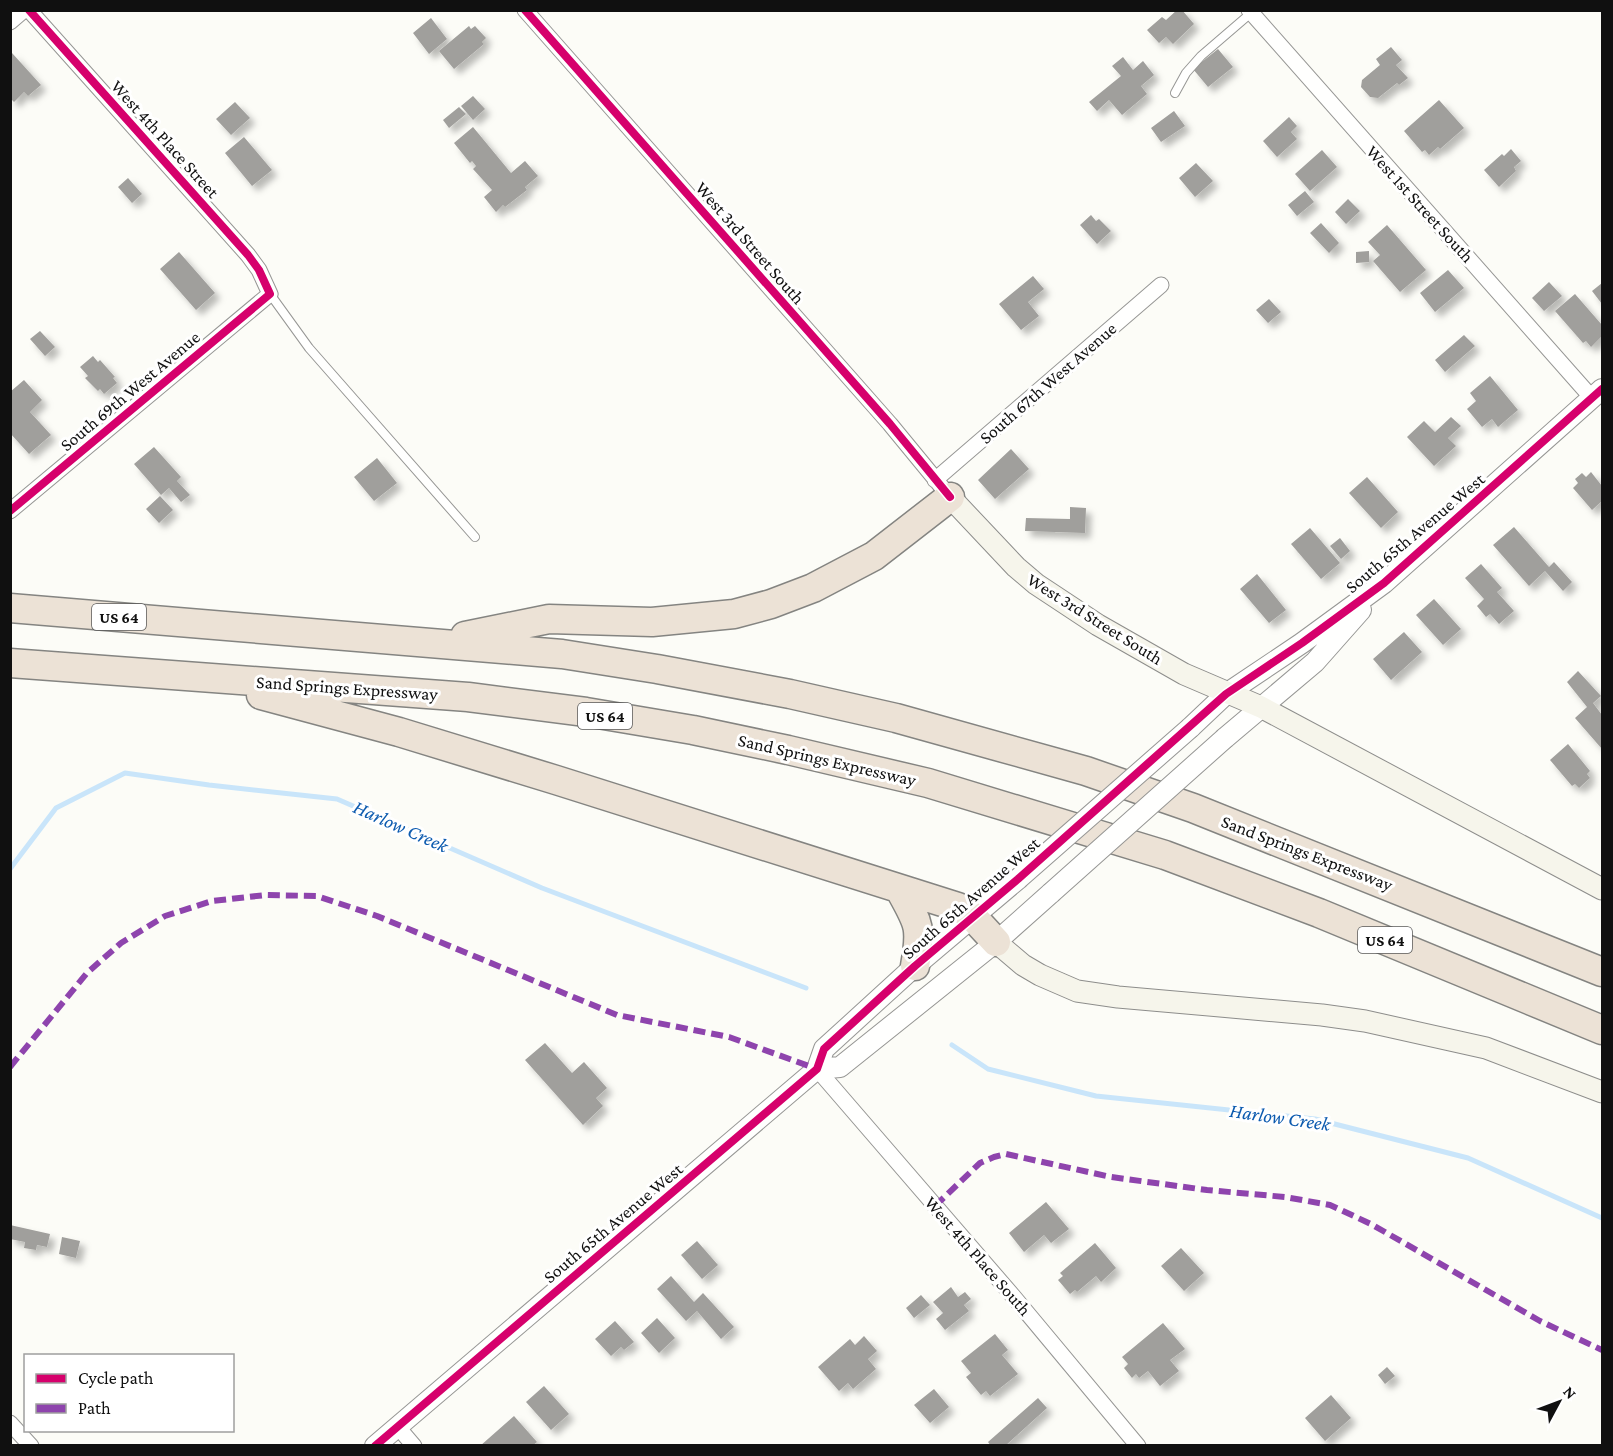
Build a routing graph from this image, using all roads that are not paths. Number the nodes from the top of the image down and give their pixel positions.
1 (24, 10) edge
2 (29, 10) edge
3 (525, 10) edge
4 (1250, 12) edge
5 (10, 22) edge
6 (1175, 93) dead end
7 (1161, 285) dead end
8 (270, 294) junction
9 (1597, 394) edge
10 (943, 488) junction
11 (10, 512) edge
12 (475, 537) dead end
13 (1384, 583) junction
14 (10, 608) edge
15 (435, 643) junction
16 (10, 663) edge
17 (201, 678) junction
18 (1226, 694) junction
19 (1261, 707) junction
20 (1602, 889) edge
21 (900, 890) junction
22 (972, 916) junction
23 (996, 942) junction
24 (915, 966) junction
25 (1602, 972) edge
26 (1602, 1030) edge
27 (817, 1069) junction
28 (1602, 1092) edge
29 (10, 1423) edge
30 (397, 1426) junction
31 (31, 1446) edge
32 (375, 1446) edge
33 (414, 1446) edge
34 (1138, 1446) edge

1 - 5 street
2 - 8 street, West 4th Place Street
3 - 10 street, West 3rd Street South
4 - 6 lane
4 - 9 street, West 1st Street South
7 - 10 street, South 67th West Avenue
8 - 11 street, South 69th West Avenue
8 - 12 lane
9 - 13 street, South 65th Avenue West
10 - 15 highway
10 - 18 main road, West 3rd Street South
13 - 18 street, South 65th Avenue West
13 - 19 street, South 65th Avenue West
14 - 15 highway, Sand Springs Expressway / US 64
15 - 25 highway, Sand Springs Expressway / US 64
16 - 17 highway, Sand Springs Expressway / US 64
17 - 21 highway
17 - 26 highway, Sand Springs Expressway / US 64
18 - 19 main road, West 3rd Street South
18 - 22 street, South 65th Avenue West, bridge
19 - 20 main road, West 3rd Street South
19 - 23 street, South 65th Avenue West, bridge
21 - 22 highway
21 - 24 highway
22 - 23 highway
22 - 24 street, South 65th Avenue West
23 - 27 street, South 65th Avenue West
23 - 28 main road
24 - 27 street, South 65th Avenue West
27 - 30 street, South 65th Avenue West
27 - 34 street, West 4th Place South
29 - 31 street
30 - 32 street, South 65th Avenue West
30 - 33 street

